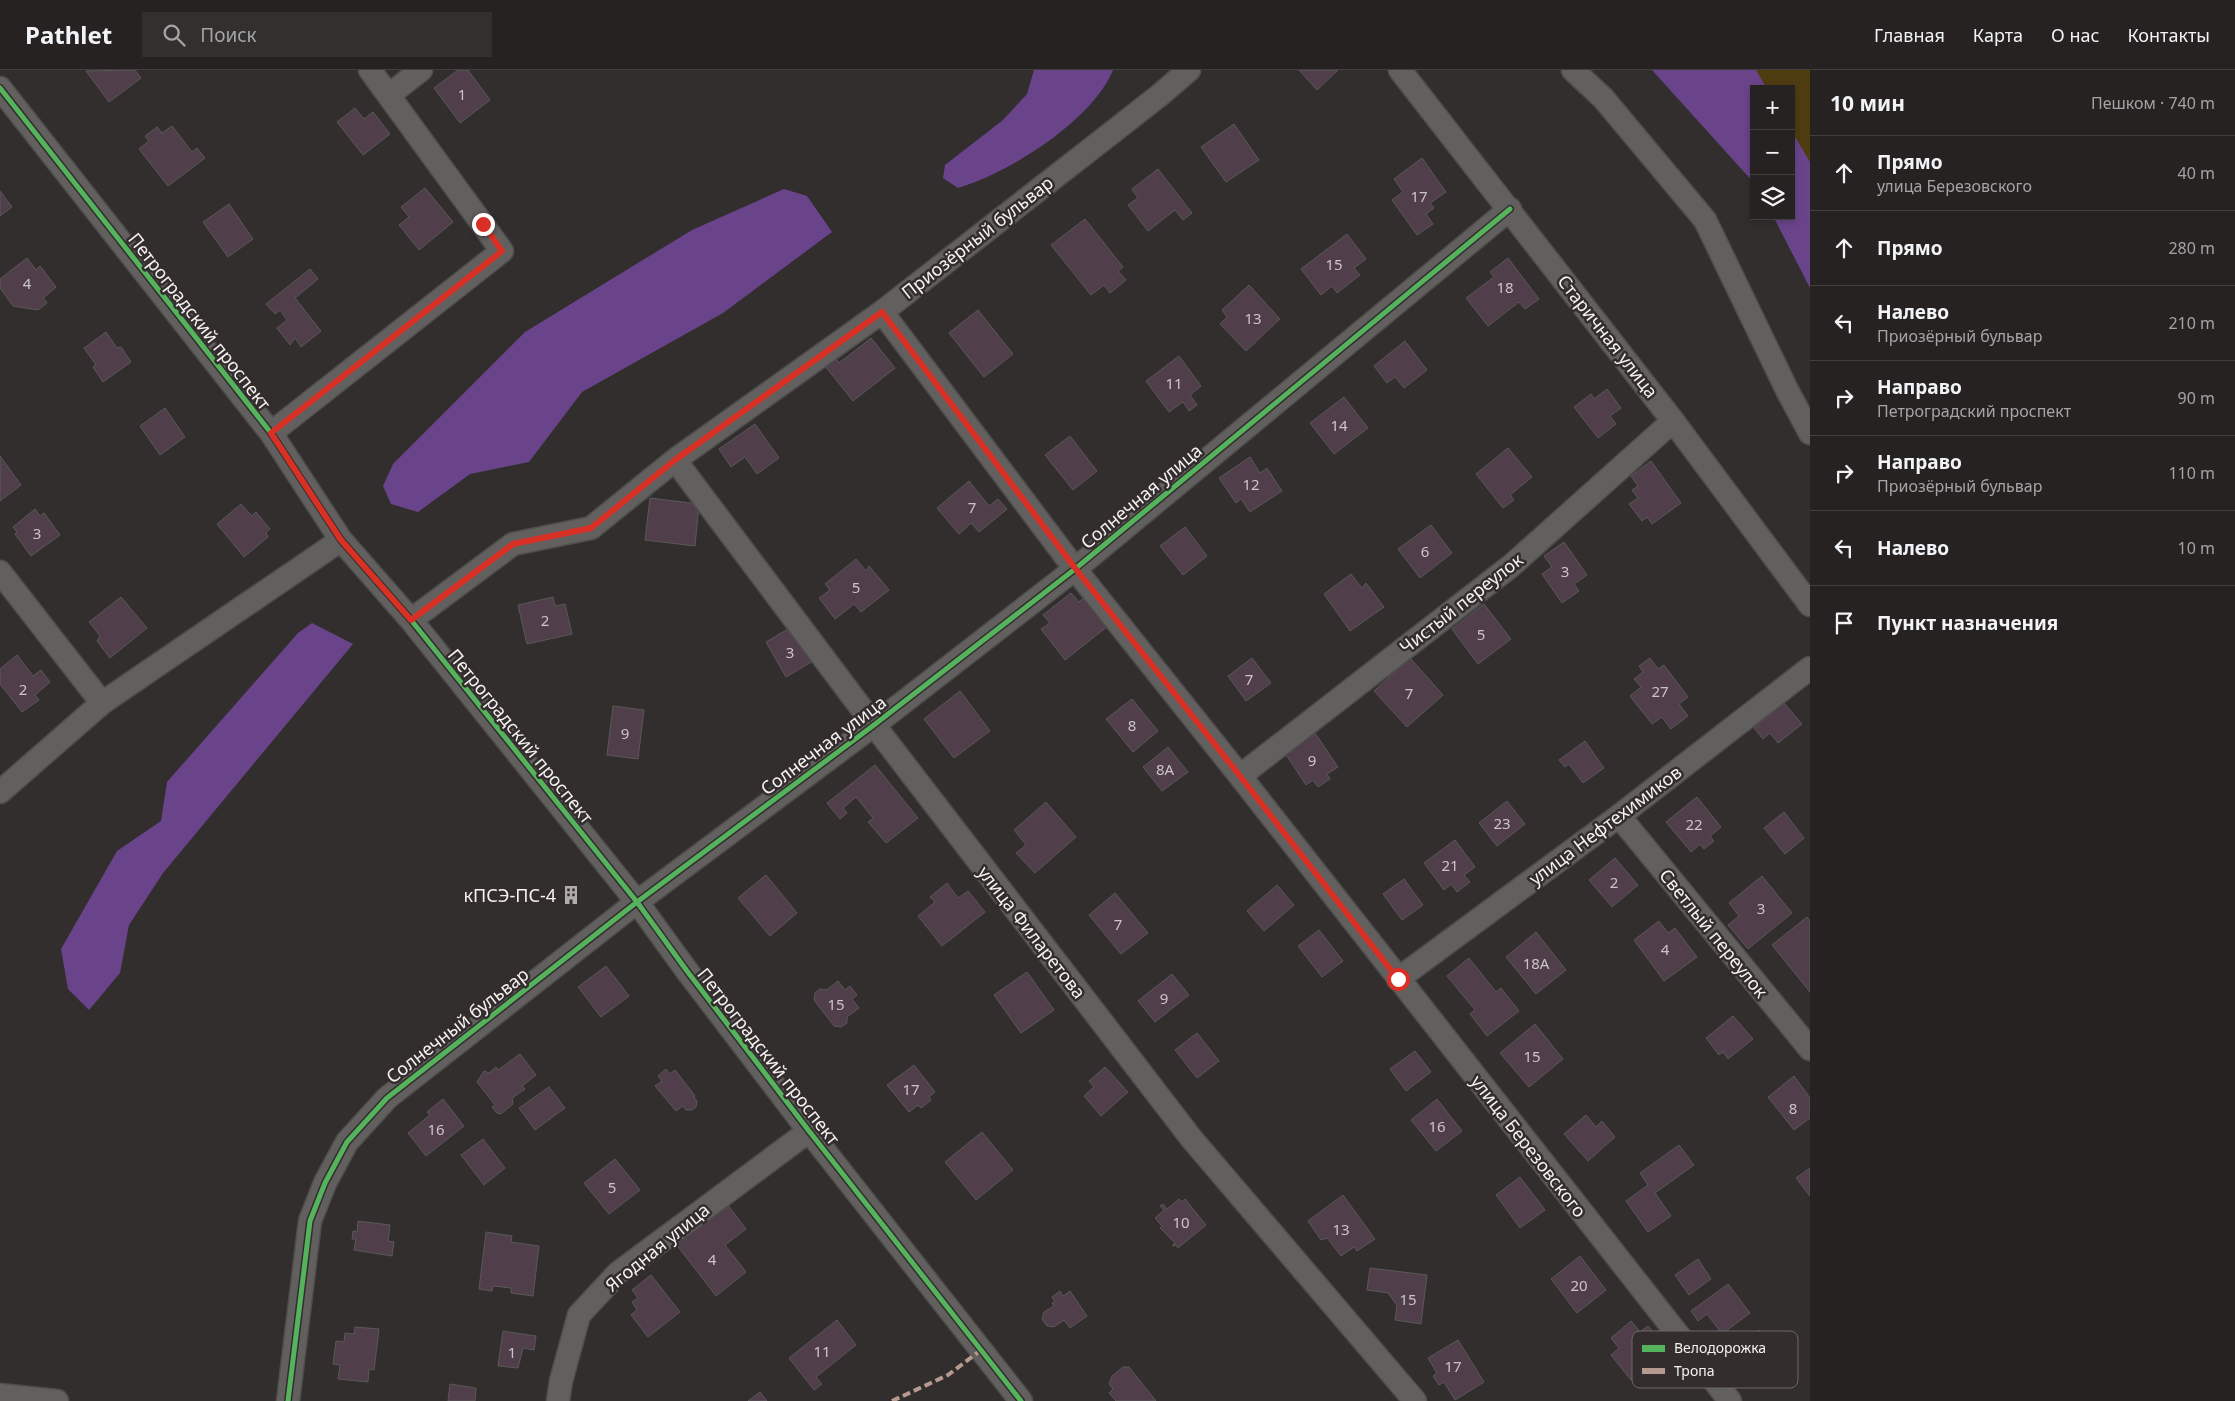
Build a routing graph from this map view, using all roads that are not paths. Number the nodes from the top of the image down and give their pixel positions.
1 (370, 70) edge
2 (421, 70) edge
3 (1189, 70) edge
4 (1400, 70) edge
5 (1573, 70) edge
6 (0, 88) edge
7 (389, 95) junction
8 (1510, 209) junction
9 (882, 312) junction
10 (1673, 421) junction
11 (271, 433) junction
12 (1810, 433) edge
13 (675, 460) junction
14 (341, 540) junction
15 (1075, 568) junction
16 (0, 572) edge
17 (1810, 605) edge
18 (411, 620) junction
19 (1810, 668) edge
20 (102, 703) junction
21 (874, 725) junction
22 (1240, 776) junction
23 (0, 792) edge
24 (1619, 816) junction
25 (637, 902) junction
26 (1398, 979) junction
27 (1810, 1050) edge
28 (809, 1131) junction
29 (1675, 1331) edge
30 (1720, 1388) edge
31 (0, 1394) edge
32 (57, 1401) edge
33 (288, 1401) edge
34 (558, 1401) edge
35 (1021, 1401) edge
36 (1415, 1401) edge
37 (1730, 1401) edge

1 - 7 street
2 - 7 street
3 - 9 street, Приозёрный бульвар
4 - 8 street, Старичная улица
5 - 12 street
6 - 11 street, Петроградский проспект
7 - 11 street
8 - 10 street, Старичная улица
8 - 15 street, Солнечная улица
9 - 13 street, Приозёрный бульвар
9 - 15 street, улица Березовского
10 - 17 street, Старичная улица
10 - 22 street, Чистый переулок
11 - 14 street, Петроградский проспект
13 - 18 street, Приозёрный бульвар
13 - 21 street, улица Филаретова
14 - 18 street, Петроградский проспект
14 - 20 street
15 - 21 street, Солнечная улица
15 - 22 street, улица Березовского
16 - 20 street
18 - 25 street, Петроградский проспект
19 - 24 street, улица Нефтехимиков
20 - 23 street
21 - 25 street, Солнечная улица
21 - 36 street, улица Филаретова
22 - 26 street, улица Березовского
24 - 26 street, улица Нефтехимиков
24 - 27 street, Светлый переулок
25 - 28 street, Петроградский проспект
25 - 33 street, Солнечный бульвар
26 - 29 street, улица Березовского
28 - 34 street, Ягодная улица
28 - 35 street, Петроградский проспект
30 - 37 street, улица Березовского
31 - 32 street

